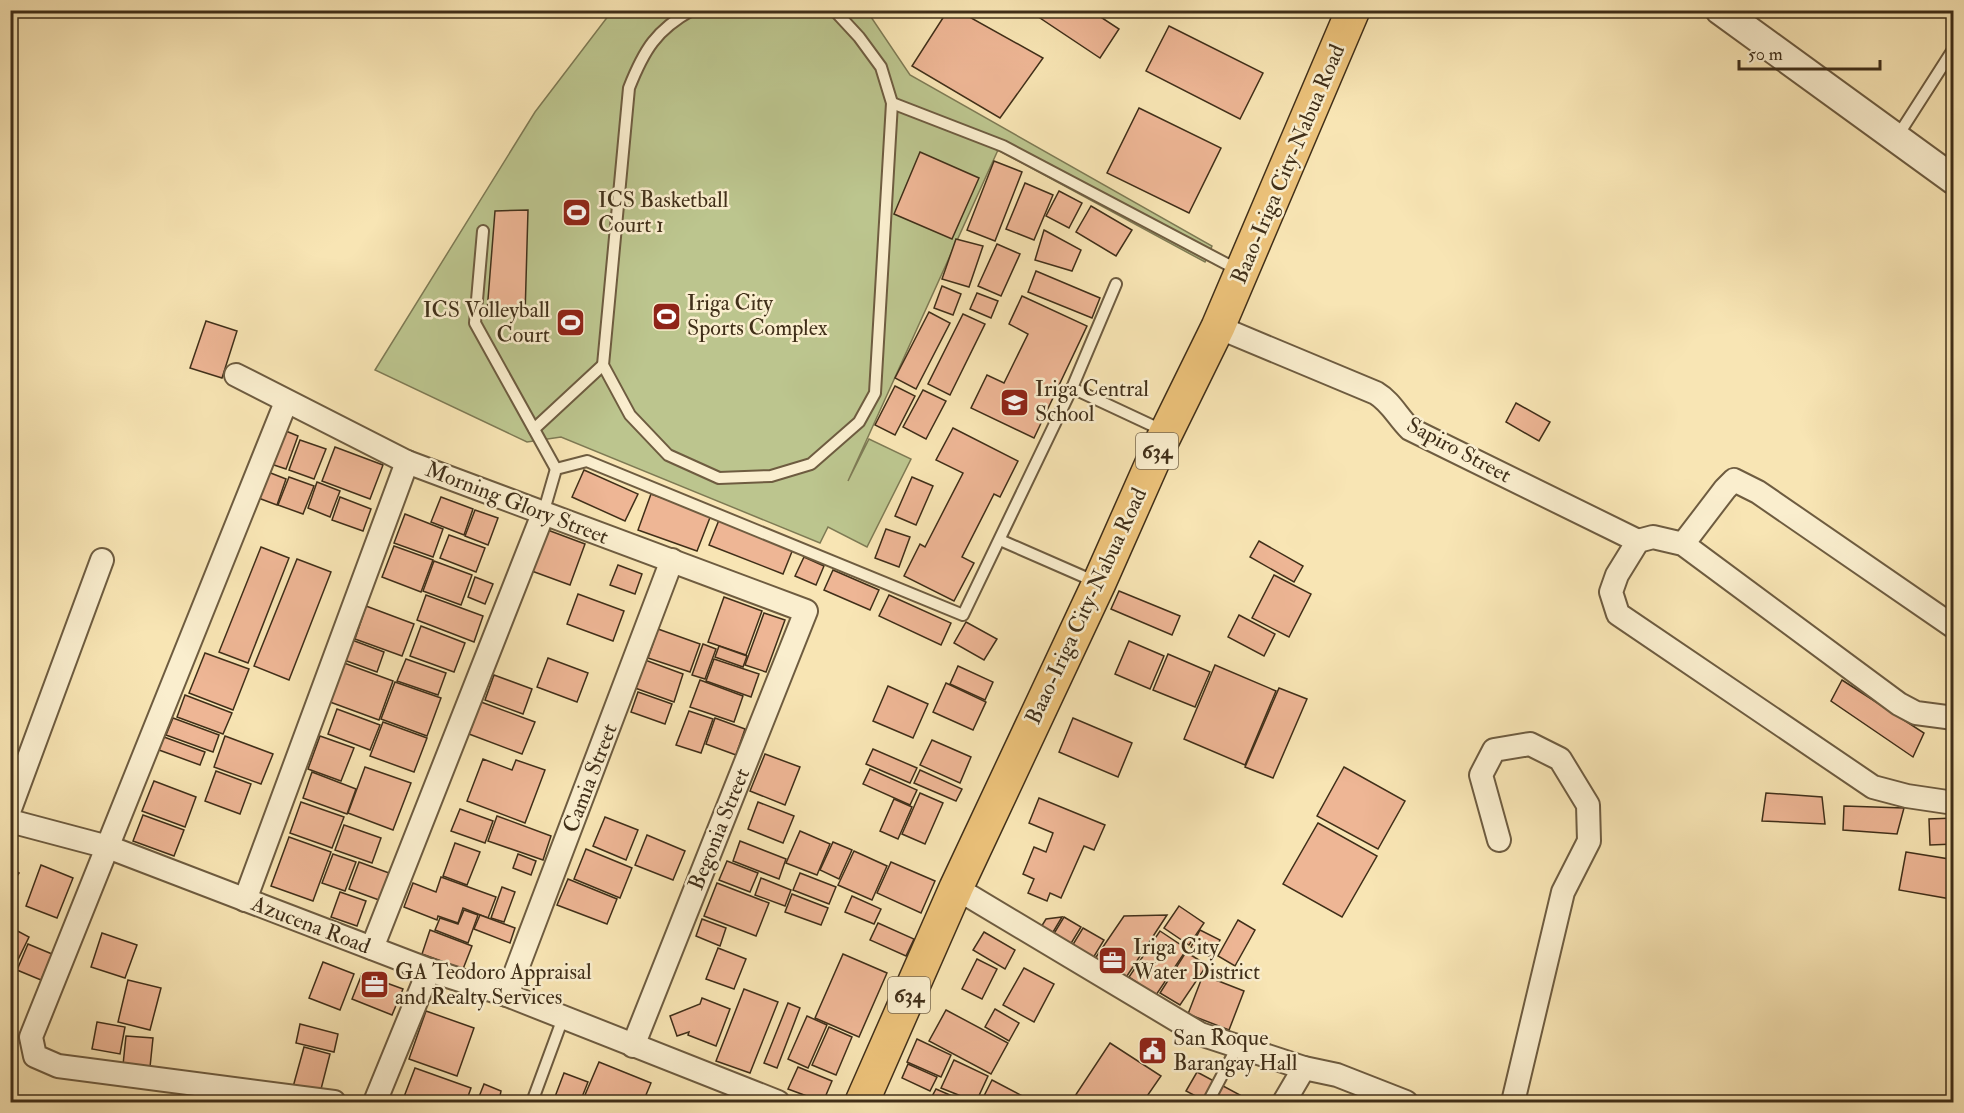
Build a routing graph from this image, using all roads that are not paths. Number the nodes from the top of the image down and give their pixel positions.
1 (692, 10) edge
2 (834, 10) edge
3 (1353, 10) edge
4 (1720, 10) edge
5 (1953, 48) edge
6 (892, 103) junction
7 (1896, 138) junction
8 (1953, 180) edge
9 (483, 231) dead end
10 (1242, 272) junction
11 (1116, 284) dead end
12 (1218, 327) junction
13 (603, 365) junction
14 (236, 375) dead end
15 (1072, 388) junction
16 (286, 402) junction
17 (534, 429) junction
18 (1166, 432) junction
19 (407, 462) junction
20 (556, 469) junction
21 (543, 514) junction
22 (1000, 540) junction
23 (1638, 541) junction
24 (1683, 544) junction
25 (102, 560) dead end
26 (672, 560) junction
27 (1099, 583) junction
28 (806, 611) joint
29 (1953, 627) edge
30 (1953, 718) edge
31 (1953, 803) edge
32 (10, 809) edge
33 (10, 821) edge
34 (1499, 840) dead end
35 (108, 847) junction
36 (956, 888) junction
37 (245, 900) junction
38 (372, 948) junction
39 (429, 970) junction
40 (507, 995) junction
41 (563, 1018) junction
42 (633, 1046) junction
43 (1237, 1047) junction
44 (1304, 1068) junction
45 (334, 1102) edge
46 (375, 1102) edge
47 (532, 1102) edge
48 (778, 1102) edge
49 (862, 1102) edge
50 (1208, 1102) edge
51 (1284, 1102) edge
52 (1406, 1102) edge
53 (1513, 1102) edge

1 - 13 lane
2 - 6 lane
3 - 10 main road, Baao-Iriga City-Nabua Road / 634
4 - 7 street
5 - 7 lane
6 - 10 lane
6 - 13 lane
7 - 8 street
9 - 17 lane
10 - 12 main road, Baao-Iriga City-Nabua Road / 634
11 - 15 lane
12 - 18 main road, Baao-Iriga City-Nabua Road / 634
12 - 23 street, Sapiro Street
13 - 17 lane
14 - 16 street, Morning Glory Street
15 - 18 lane
15 - 22 lane
16 - 19 street, Morning Glory Street
16 - 35 street
17 - 20 lane
18 - 27 main road, Baao-Iriga City-Nabua Road / 634
19 - 21 street, Morning Glory Street
19 - 37 street
20 - 21 lane
20 - 22 lane
21 - 26 street, Morning Glory Street
21 - 38 street
22 - 27 lane
23 - 24 street
23 - 31 street
24 - 29 street
24 - 30 street
25 - 32 street
26 - 28 street, Morning Glory Street
26 - 40 street, Camia Street
27 - 36 main road, Baao-Iriga City-Nabua Road / 634
28 - 42 street, Begonia Street
33 - 35 street, Azucena Road
34 - 53 street
35 - 37 street, Azucena Road
35 - 45 street
36 - 43 street
36 - 49 main road, Baao-Iriga City-Nabua Road / 634
37 - 38 street, Azucena Road
38 - 39 street, Azucena Road
39 - 40 street, Azucena Road
39 - 46 street
40 - 41 street, Azucena Road
41 - 42 street, Azucena Road
41 - 47 lane
42 - 48 street, Azucena Road
43 - 44 street
43 - 50 lane
44 - 51 street
44 - 52 street

